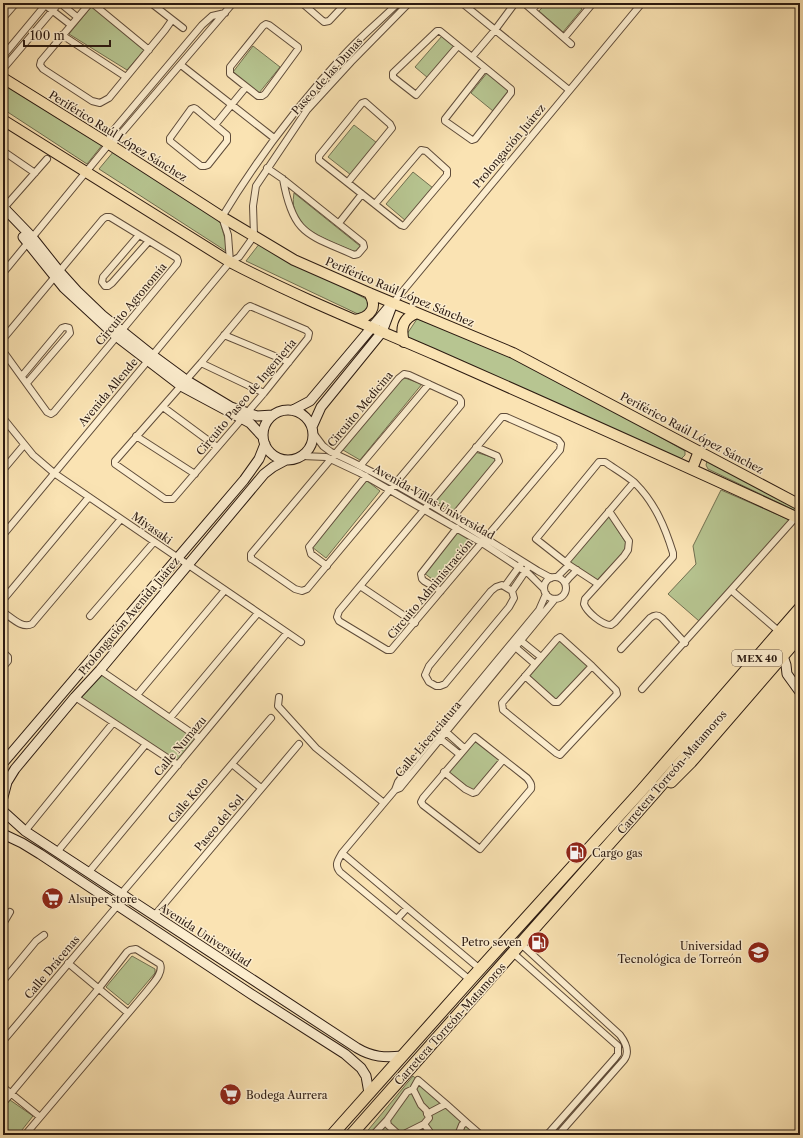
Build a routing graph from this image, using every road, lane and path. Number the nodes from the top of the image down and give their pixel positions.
1 (59, 3) edge
2 (91, 3) edge
3 (151, 3) edge
4 (234, 3) edge
5 (302, 3) edge
6 (346, 3) edge
7 (398, 3) edge
8 (409, 3) edge
9 (462, 3) edge
10 (515, 3) edge
11 (524, 3) edge
12 (538, 3) edge
13 (593, 3) edge
14 (642, 3) edge
15 (12, 4) edge
16 (45, 4) edge
17 (52, 10) junction
18 (532, 10) junction
19 (225, 14) junction
20 (78, 17) junction
21 (3, 18) edge
22 (172, 20) junction
23 (71, 25) junction
24 (183, 28) dead end
25 (495, 30) junction
26 (62, 35) junction
27 (564, 38) junction
28 (571, 44) dead end
29 (458, 46) junction
30 (149, 50) junction
31 (3, 56) edge
32 (472, 57) junction
33 (181, 64) junction
34 (3, 68) edge
35 (485, 68) junction
36 (126, 77) junction
37 (3, 78) edge
38 (246, 87) junction
39 (569, 90) junction
40 (232, 105) junction
41 (301, 105) junction
42 (307, 110) junction
43 (3, 120) edge
44 (215, 124) junction
45 (274, 138) junction
46 (109, 144) junction
47 (3, 151) edge
48 (47, 160) dead end
49 (267, 168) junction
50 (86, 171) junction
51 (35, 173) junction
52 (283, 179) junction
53 (245, 180) junction
54 (348, 182) junction
55 (256, 186) junction
56 (362, 194) junction
57 (375, 204) junction
58 (3, 210) edge
59 (222, 217) junction
60 (339, 223) junction
61 (139, 235) junction
62 (254, 236) junction
63 (30, 240) junction
64 (149, 241) junction
65 (230, 262) junction
66 (3, 273) edge
67 (57, 274) junction
68 (369, 293) junction
69 (393, 303) junction
70 (418, 313) junction
71 (355, 320) junction
72 (371, 327) junction
73 (382, 332) junction
74 (119, 334) junction
75 (224, 335) junction
76 (3, 339) edge
77 (404, 342) junction
78 (3, 351) edge
79 (150, 358) junction
80 (289, 362) junction
81 (201, 363) junction
82 (22, 376) junction
83 (27, 383) junction
84 (184, 383) junction
85 (429, 384) junction
86 (264, 393) junction
87 (163, 407) junction
88 (293, 410) junction
89 (273, 415) junction
90 (244, 416) junction
91 (3, 418) edge
92 (313, 430) junction
93 (136, 436) junction
94 (264, 441) junction
95 (24, 445) junction
96 (217, 447) junction
97 (476, 448) junction
98 (699, 451) junction
99 (302, 456) junction
100 (334, 456) junction
101 (286, 460) junction
102 (360, 466) junction
103 (692, 469) junction
104 (3, 470) edge
105 (54, 473) junction
106 (195, 474) junction
107 (366, 476) junction
108 (634, 482) junction
109 (395, 484) junction
110 (389, 490) junction
111 (89, 497) junction
112 (429, 503) junction
113 (800, 505) edge
114 (424, 509) junction
115 (609, 511) junction
116 (452, 518) junction
117 (798, 518) edge
118 (121, 519) junction
119 (457, 528) junction
120 (3, 535) edge
121 (484, 541) junction
122 (154, 542) junction
123 (176, 557) junction
124 (521, 564) junction
125 (567, 564) junction
126 (188, 565) junction
127 (327, 566) junction
128 (527, 568) junction
129 (578, 570) junction
130 (554, 577) junction
131 (565, 584) junction
132 (598, 584) junction
133 (360, 586) junction
134 (505, 586) junction
135 (225, 590) junction
136 (731, 590) junction
137 (512, 591) junction
138 (545, 591) junction
139 (441, 592) junction
140 (800, 598) edge
141 (555, 599) junction
142 (3, 600) edge
143 (800, 608) edge
144 (3, 612) edge
145 (258, 613) junction
146 (90, 616) dead end
147 (415, 622) junction
148 (800, 623) edge
149 (775, 628) junction
150 (287, 633) junction
151 (800, 636) edge
152 (519, 639) junction
153 (301, 642) dead end
154 (685, 643) junction
155 (514, 646) junction
156 (621, 649) dead end
157 (3, 652) edge
158 (783, 656) junction
159 (541, 658) junction
160 (535, 664) junction
161 (592, 666) junction
162 (3, 667) edge
163 (100, 670) junction
164 (770, 671) junction
165 (787, 674) junction
166 (525, 676) junction
167 (642, 690) dead end
168 (800, 692) edge
169 (137, 695) junction
170 (75, 697) junction
171 (279, 697) dead end
172 (718, 711) junction
173 (170, 718) junction
174 (271, 718) dead end
175 (113, 723) junction
176 (443, 730) junction
177 (438, 737) junction
178 (199, 738) junction
179 (146, 744) junction
180 (299, 744) dead end
181 (464, 748) junction
182 (459, 754) junction
183 (503, 760) junction
184 (3, 763) edge
185 (232, 764) junction
186 (178, 765) junction
187 (444, 772) junction
188 (261, 788) junction
189 (641, 791) junction
190 (656, 791) junction
191 (3, 797) edge
192 (3, 800) edge
193 (384, 803) junction
194 (4, 815) edge
195 (25, 831) junction
196 (3, 834) edge
197 (57, 852) junction
198 (342, 854) junction
199 (88, 873) junction
200 (121, 894) junction
201 (117, 906) junction
202 (407, 908) junction
203 (10, 912) dead end
204 (154, 916) junction
205 (397, 919) junction
206 (3, 924) edge
207 (44, 935) dead end
208 (521, 944) junction
209 (513, 953) junction
210 (68, 963) junction
211 (480, 969) junction
212 (470, 980) junction
213 (3, 982) edge
214 (99, 988) junction
215 (128, 1013) junction
216 (319, 1023) junction
217 (313, 1033) junction
218 (4, 1039) edge
219 (402, 1056) junction
220 (3, 1087) edge
221 (414, 1089) junction
222 (11, 1093) junction
223 (369, 1093) junction
224 (3, 1103) edge
225 (446, 1104) junction
226 (428, 1114) junction
227 (40, 1117) junction
228 (386, 1120) junction
229 (466, 1122) junction
230 (424, 1124) junction
231 (25, 1135) edge
232 (332, 1135) edge
233 (351, 1135) edge
234 (373, 1135) edge
235 (401, 1135) edge
236 (432, 1135) edge
237 (458, 1135) edge
238 (481, 1135) edge
239 (547, 1135) edge
240 (558, 1135) edge

1 - 17 street
1 - 20 street
2 - 20 street
2 - 30 street
3 - 22 street
4 - 19 street
5 - 6 street
7 - 41 street, Paseo de las Dunas
8 - 42 street, Paseo de las Dunas
9 - 25 street
10 - 25 street
11 - 18 street
12 - 18 street
13 - 27 street
14 - 39 street, Prolongación Juárez
15 - 21 street
16 - 17 street
16 - 31 street
17 - 23 street
17 - 34 street
18 - 27 street
19 - 33 street
19 - 46 street
20 - 23 street
22 - 24 street
22 - 30 street
23 - 26 street
25 - 32 street
25 - 39 street
26 - 36 street
26 - 36 street
27 - 28 street
29 - 29 street
29 - 32 street
30 - 36 street
32 - 35 street
33 - 40 street
33 - 46 street
35 - 35 street
37 - 46 main road, Periférico Raúl López Sánchez
38 - 38 street
38 - 40 street
39 - 69 street, Prolongación Juárez
40 - 44 street
40 - 45 street
41 - 42 street
41 - 45 street, Paseo de las Dunas
42 - 49 street, Paseo de las Dunas
43 - 50 main road
44 - 44 street
45 - 53 street, Paseo de las Dunas
46 - 50 street
46 - 59 main road, Periférico Raúl López Sánchez
47 - 51 street
48 - 51 street
49 - 52 street
49 - 55 street, Paseo de las Dunas
50 - 63 street
50 - 65 main road
51 - 58 street
52 - 60 street
52 - 60 street
53 - 55 street
53 - 59 street, Paseo de las Dunas
54 - 54 street
54 - 56 street
55 - 62 street, Paseo de las Dunas
56 - 57 street
56 - 60 street
57 - 57 street
58 - 63 street
59 - 62 main road, Periférico Raúl López Sánchez
59 - 65 street
61 - 64 street, Circuito Agronomía
61 - 64 street
61 - 67 street, Circuito Agronomía
62 - 65 street, Avenida Allende
62 - 68 main road, Periférico Raúl López Sánchez
63 - 66 street
63 - 67 street
64 - 74 street, Circuito Agronomía
65 - 71 main road
65 - 79 street, Avenida Allende
67 - 74 street
67 - 76 street, Circuito Agronomía
68 - 69 main road, Periférico Raúl López Sánchez
68 - 71 main road
69 - 70 main road, Periférico Raúl López Sánchez
69 - 72 street
69 - 73 street
70 - 77 main road
70 - 98 main road, Periférico Raúl López Sánchez
71 - 72 main road
72 - 73 main road
72 - 88 street
73 - 77 main road
73 - 92 street
74 - 79 street
74 - 83 street, Circuito Agronomía
75 - 80 street
75 - 80 street, Circuito Paseo de Ingeniería
75 - 81 street, Circuito Paseo de Ingeniería
77 - 103 main road
78 - 82 street, Circuito Agronomía
79 - 84 street
79 - 105 street, Avenida Allende
80 - 86 street, Circuito Paseo de Ingeniería
81 - 84 street, Circuito Paseo de Ingeniería
81 - 86 street
82 - 83 street, Circuito Agronomía
82 - 83 street
84 - 87 street, Circuito Paseo de Ingeniería
84 - 90 street
85 - 100 street, Circuito Medicina
85 - 102 street
85 - 109 street, Circuito Medicina
86 - 90 street, Circuito Paseo de Ingeniería
87 - 93 street, Circuito Paseo de Ingeniería
87 - 96 street
88 - 89 street
88 - 92 street
89 - 90 street
89 - 94 street
90 - 94 street
90 - 96 street, Circuito Paseo de Ingeniería
91 - 95 street, Miyasaki
92 - 99 street
92 - 100 street, Avenida Villas Universidad
93 - 106 street
93 - 106 street, Circuito Paseo de Ingeniería
94 - 101 street
94 - 123 street, Prolongación Avenida Juárez
95 - 104 street
95 - 105 street, Miyasaki
96 - 106 street, Circuito Paseo de Ingeniería
97 - 112 street, Circuito Administración
97 - 116 street
97 - 121 street, Circuito Administración
98 - 103 main road
98 - 113 main road, Periférico Raúl López Sánchez
99 - 100 street, Avenida Villas Universidad
99 - 101 street
100 - 102 street, Avenida Villas Universidad
100 - 107 street, Avenida Villas Universidad
100 - 127 street, Circuito Medicina
101 - 126 street, Prolongación Avenida Juárez
102 - 109 street, Avenida Villas Universidad
103 - 117 main road
105 - 111 street, Miyasaki
105 - 120 street, Avenida Allende
107 - 110 street, Avenida Villas Universidad
107 - 127 street
108 - 115 street
108 - 125 street
108 - 132 street
109 - 110 street, Circuito Medicina
109 - 112 street, Avenida Villas Universidad
110 - 114 street, Avenida Villas Universidad
110 - 127 street, Circuito Medicina
111 - 118 street, Miyasaki
111 - 142 street
112 - 114 street, Circuito Administración
112 - 116 street, Avenida Villas Universidad
114 - 119 street, Avenida Villas Universidad
114 - 133 street, Circuito Administración
115 - 125 street
115 - 132 street
116 - 121 street, Avenida Villas Universidad
117 - 136 street
118 - 122 street, Miyasaki
118 - 144 street
119 - 121 street, Avenida Villas Universidad
119 - 139 street
121 - 124 street, Avenida Villas Universidad
121 - 139 street, Circuito Administración
122 - 123 street, Miyasaki
122 - 146 street
123 - 126 street, Miyasaki
123 - 184 street, Prolongación Avenida Juárez
124 - 128 street, Avenida Villas Universidad
124 - 134 street
125 - 129 street
125 - 130 street
126 - 135 street, Miyasaki
126 - 163 street, Prolongación Avenida Juárez
128 - 130 street, Avenida Villas Universidad
128 - 137 street
128 - 138 street, Avenida Villas Universidad
129 - 131 street
129 - 132 street
130 - 131 street
130 - 138 street
131 - 141 street
133 - 147 street
133 - 147 street, Circuito Administración
134 - 137 street
134 - 137 street
135 - 145 street, Miyasaki
135 - 169 street
136 - 149 street
136 - 154 street
138 - 141 street
138 - 152 street, Calle Licenciatura
139 - 147 street, Circuito Administración
140 - 149 highway
141 - 152 street, Calle Licenciatura
143 - 172 highway, MEX 40
145 - 150 street, Miyasaki
145 - 173 street
148 - 172 highway, Carretera Torreón-Matamoros / MEX 40
149 - 189 highway
150 - 153 street, Miyasaki
150 - 178 street, Calle Numazu
151 - 158 highway
152 - 155 street, Calle Licenciatura
152 - 159 street
154 - 156 street
154 - 167 street
155 - 160 street
155 - 176 street, Calle Licenciatura
157 - 162 street
158 - 164 highway
158 - 165 street
159 - 160 street
159 - 161 street
160 - 166 street
161 - 166 street
161 - 166 street
163 - 169 street
163 - 170 street, Prolongación Avenida Juárez
164 - 165 street
164 - 190 highway
165 - 168 street
169 - 173 street
170 - 175 street
170 - 191 street, Prolongación Avenida Juárez
171 - 193 street
172 - 189 highway, MEX 40
172 - 190 highway, Carretera Torreón-Matamoros / MEX 40
173 - 178 street
174 - 185 street, Calle Koto
175 - 179 street
175 - 195 street
176 - 177 street, Calle Licenciatura
176 - 181 street
177 - 182 street
177 - 193 street, Calle Licenciatura
178 - 186 street, Calle Numazu
179 - 186 street
179 - 197 street
180 - 188 street, Paseo del Sol
181 - 182 street
181 - 183 street
182 - 187 street
183 - 187 street
183 - 187 street
185 - 188 street
185 - 200 street, Calle Koto
186 - 199 street, Calle Numazu
188 - 204 street, Paseo del Sol
189 - 211 highway, MEX 40
190 - 208 highway, Carretera Torreón-Matamoros / MEX 40
192 - 194 street
193 - 198 street, Calle Licenciatura
194 - 195 street, Avenida Universidad
195 - 197 street, Avenida Universidad
196 - 201 street
197 - 199 street, Avenida Universidad
198 - 202 street
198 - 205 street
199 - 200 street, Avenida Universidad
200 - 204 street, Avenida Universidad
201 - 210 street, Calle Drácenas
201 - 217 street
202 - 205 street
202 - 211 street
203 - 206 street
204 - 216 street, Avenida Universidad
205 - 212 street
207 - 213 street
208 - 209 highway, Carretera Torreón-Matamoros / MEX 40
208 - 240 street
209 - 233 highway, Carretera Torreón-Matamoros / MEX 40
209 - 239 street
210 - 214 street
210 - 218 street, Calle Drácenas
211 - 212 highway, MEX 40
212 - 219 highway, MEX 40
214 - 215 street
214 - 215 street
214 - 222 street
215 - 227 street
216 - 217 street
216 - 219 street, Avenida Universidad
217 - 223 street
219 - 223 highway, MEX 40
220 - 222 street
221 - 225 street
221 - 226 street
221 - 228 street
222 - 224 street
222 - 227 street
223 - 232 highway, MEX 40
225 - 226 street
225 - 229 street
226 - 230 street
227 - 231 street
228 - 234 street
228 - 235 street
229 - 237 street
229 - 238 street
230 - 235 street
230 - 236 street

